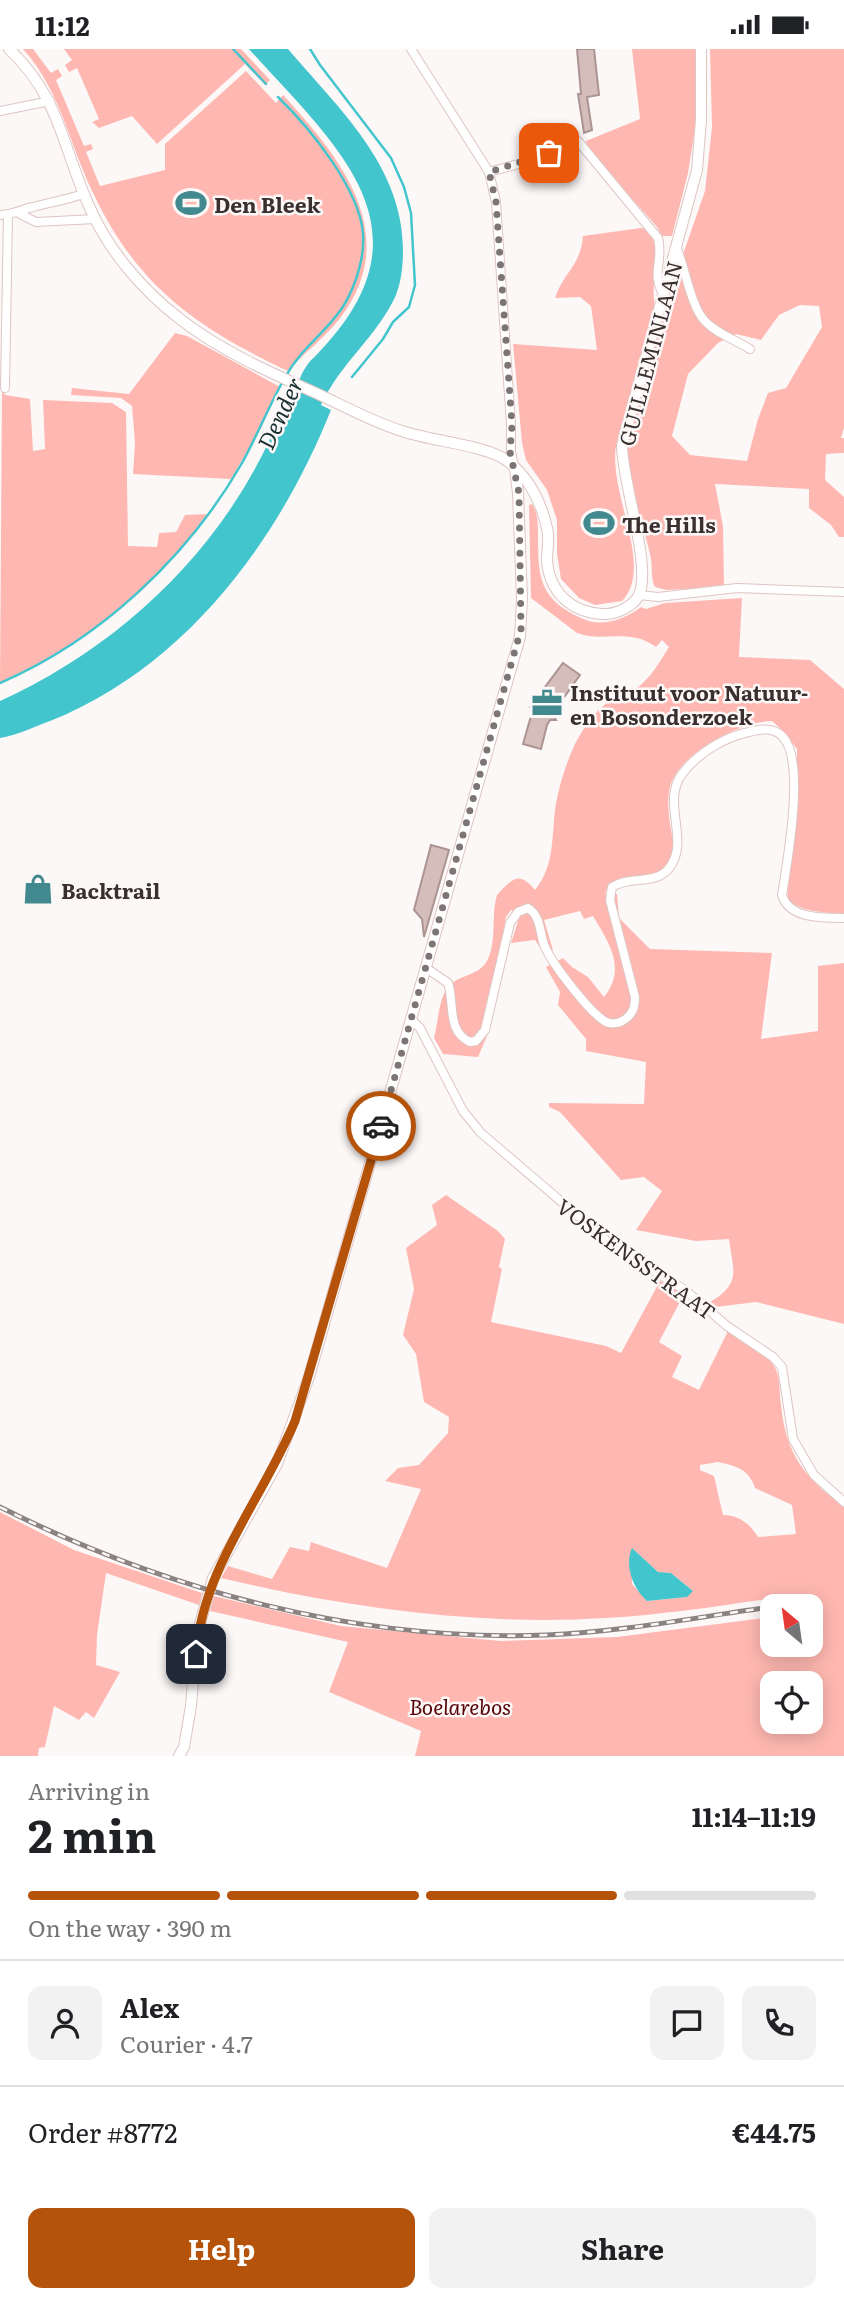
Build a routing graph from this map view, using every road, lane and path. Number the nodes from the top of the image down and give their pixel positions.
1 (9, 49) edge
2 (411, 49) edge
3 (701, 49) edge
4 (50, 101) junction
5 (0, 111) edge
6 (489, 172) junction
7 (83, 194) junction
8 (20, 214) junction
9 (4, 215) edge
10 (95, 219) junction
11 (677, 249) junction
12 (664, 296) junction
13 (750, 349) dead end
14 (5, 388) dead end
15 (514, 467) junction
16 (844, 592) edge
17 (639, 595) junction
18 (844, 918) edge
19 (426, 968) junction
20 (411, 1019) junction
21 (844, 1502) edge
22 (179, 1756) edge

1 - 4 main road
2 - 6 street
3 - 11 main road, GUILLEMINLAAN
4 - 5 street
4 - 7 main road
6 - 12 street
6 - 15 street
7 - 8 street
7 - 10 main road
8 - 9 street
8 - 10 street
9 - 14 street
10 - 15 main road
11 - 12 main road, GUILLEMINLAAN
11 - 13 street
12 - 17 main road, GUILLEMINLAAN
15 - 17 main road
15 - 19 main road
16 - 17 street
18 - 19 street
19 - 20 main road
20 - 21 street, VOSKENSSTRAAT
20 - 22 main road

